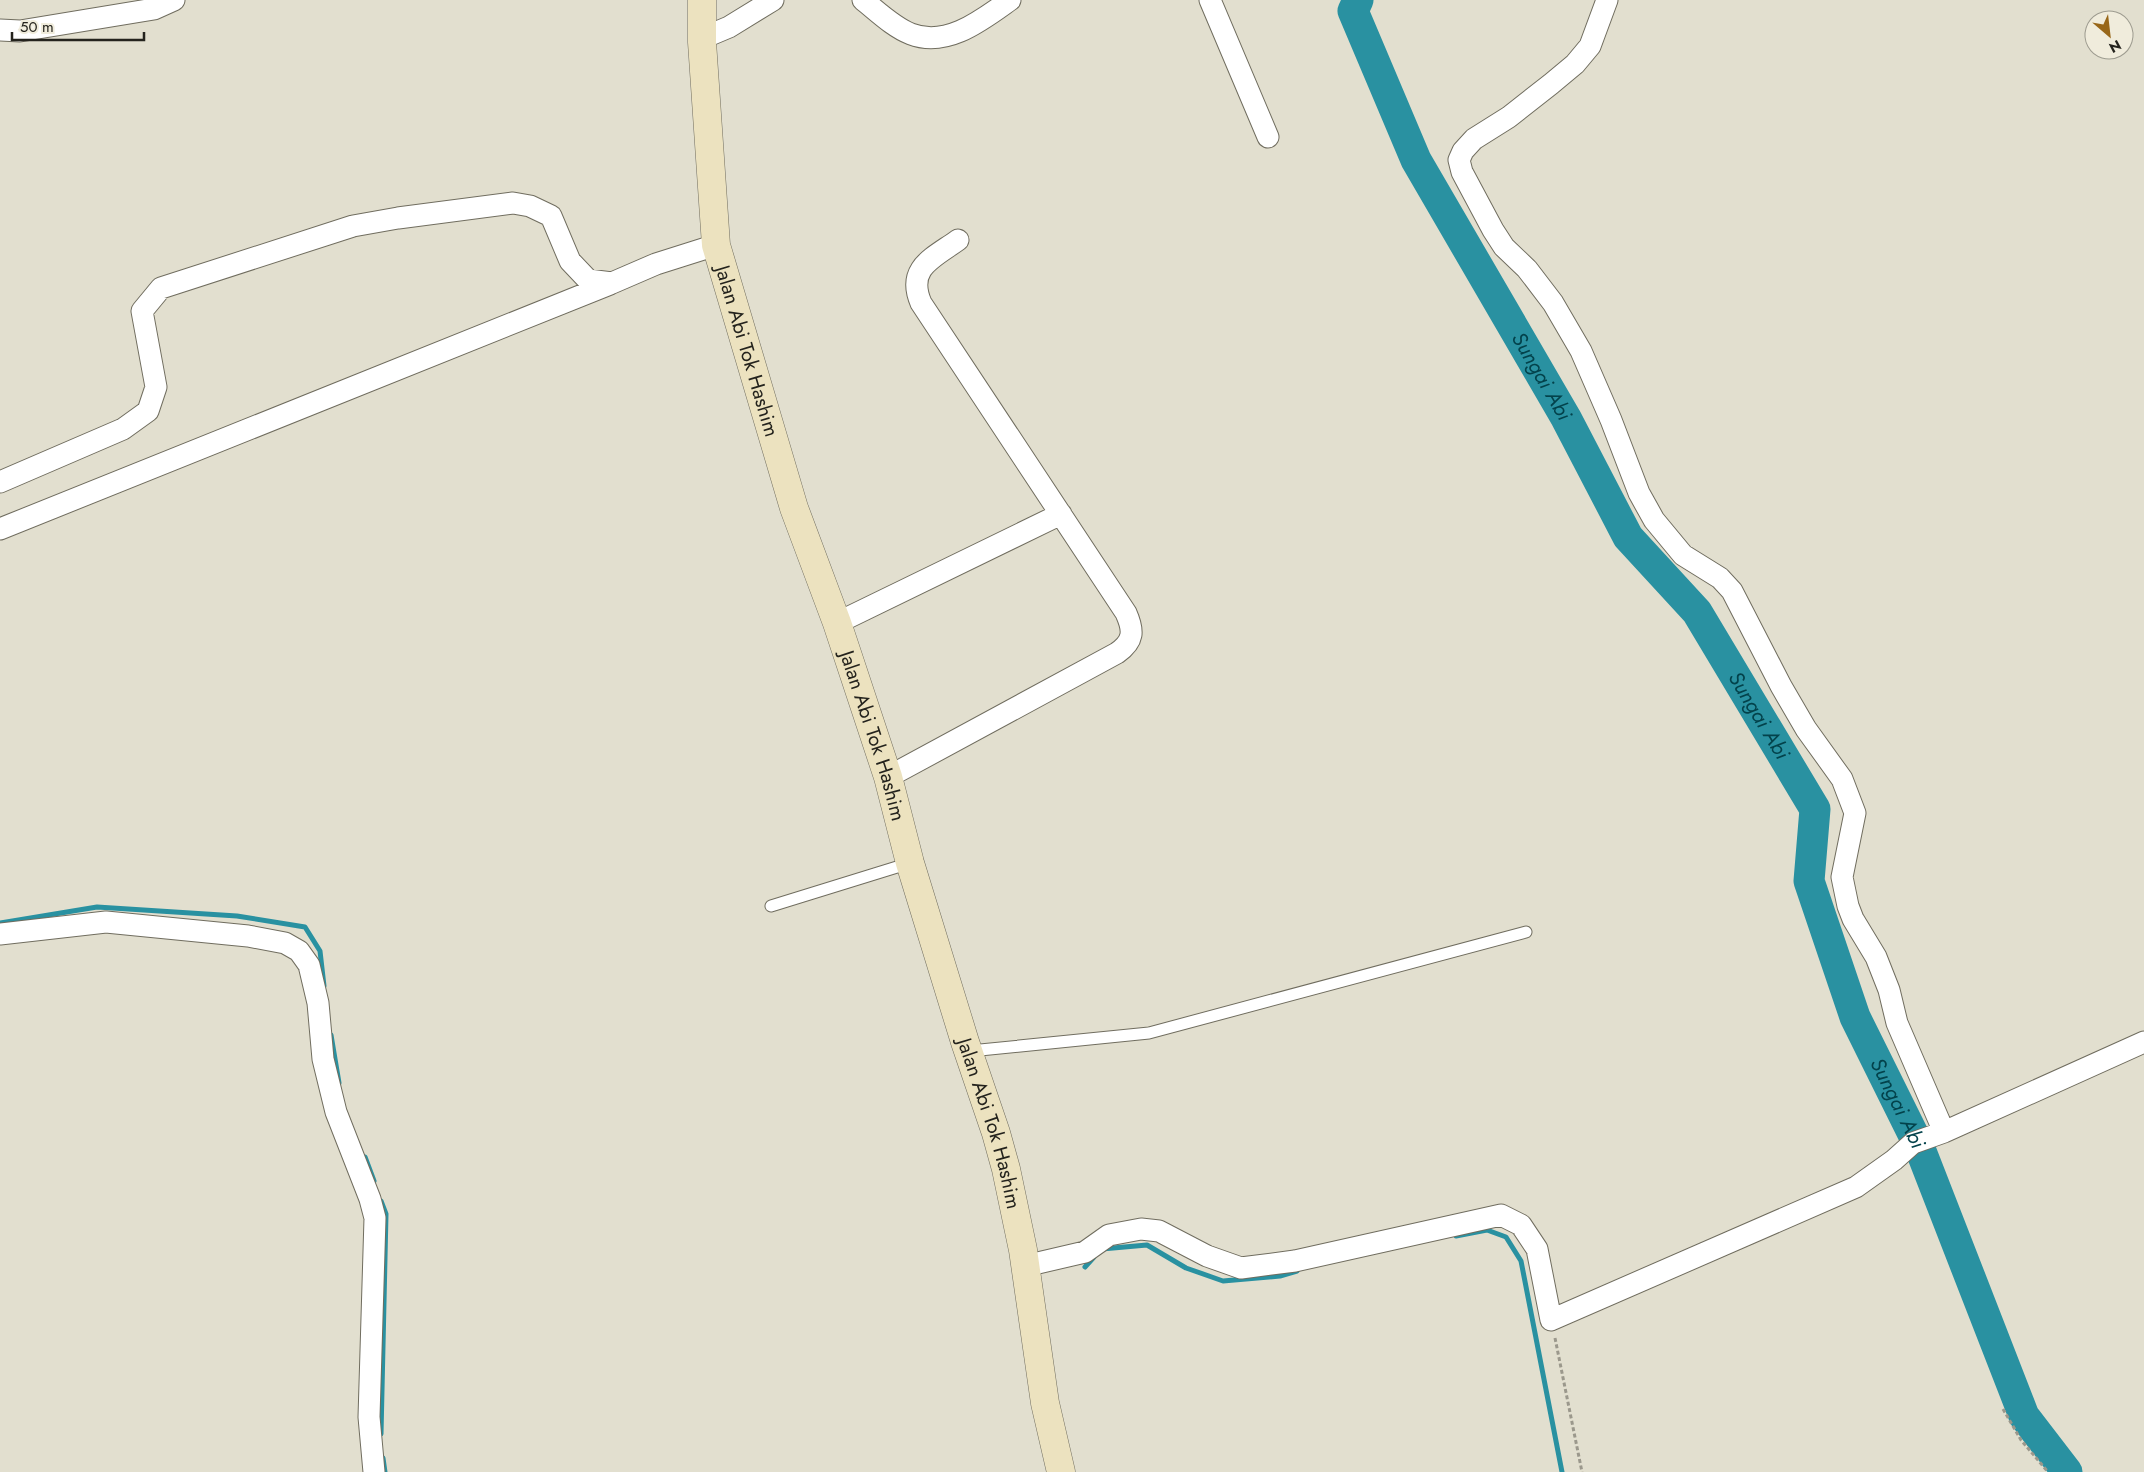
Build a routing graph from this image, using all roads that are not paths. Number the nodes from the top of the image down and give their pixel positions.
1 (174, 0) edge
2 (702, 0) edge
3 (773, 0) edge
4 (862, 0) edge
5 (1010, 0) edge
6 (1210, 0) edge
7 (1608, 0) edge
8 (0, 30) edge
9 (702, 42) junction
10 (1268, 138) dead end
11 (958, 240) dead end
12 (716, 245) junction
13 (612, 283) junction
14 (0, 482) edge
15 (1061, 514) junction
16 (0, 529) edge
17 (837, 623) junction
18 (888, 777) junction
19 (910, 863) junction
20 (771, 906) dead end
21 (1526, 932) dead end
22 (0, 934) edge
23 (2144, 1042) edge
24 (970, 1051) junction
25 (1941, 1133) junction
26 (1025, 1266) junction
27 (374, 1472) edge
28 (1061, 1472) edge

1 - 8 street
2 - 9 main road, Jalan Abi Tok Hashim
3 - 9 street
4 - 5 street
6 - 10 street
7 - 25 street
9 - 12 main road, Jalan Abi Tok Hashim
11 - 15 street
12 - 13 street
12 - 17 main road, Jalan Abi Tok Hashim
13 - 14 street
13 - 16 street
15 - 17 street
15 - 18 street
17 - 18 main road, Jalan Abi Tok Hashim
18 - 19 main road, Jalan Abi Tok Hashim
19 - 20 lane
19 - 24 main road, Jalan Abi Tok Hashim
21 - 24 lane
22 - 27 street
23 - 25 street
24 - 26 main road, Jalan Abi Tok Hashim
25 - 26 street
26 - 28 main road, Jalan Abi Tok Hashim

